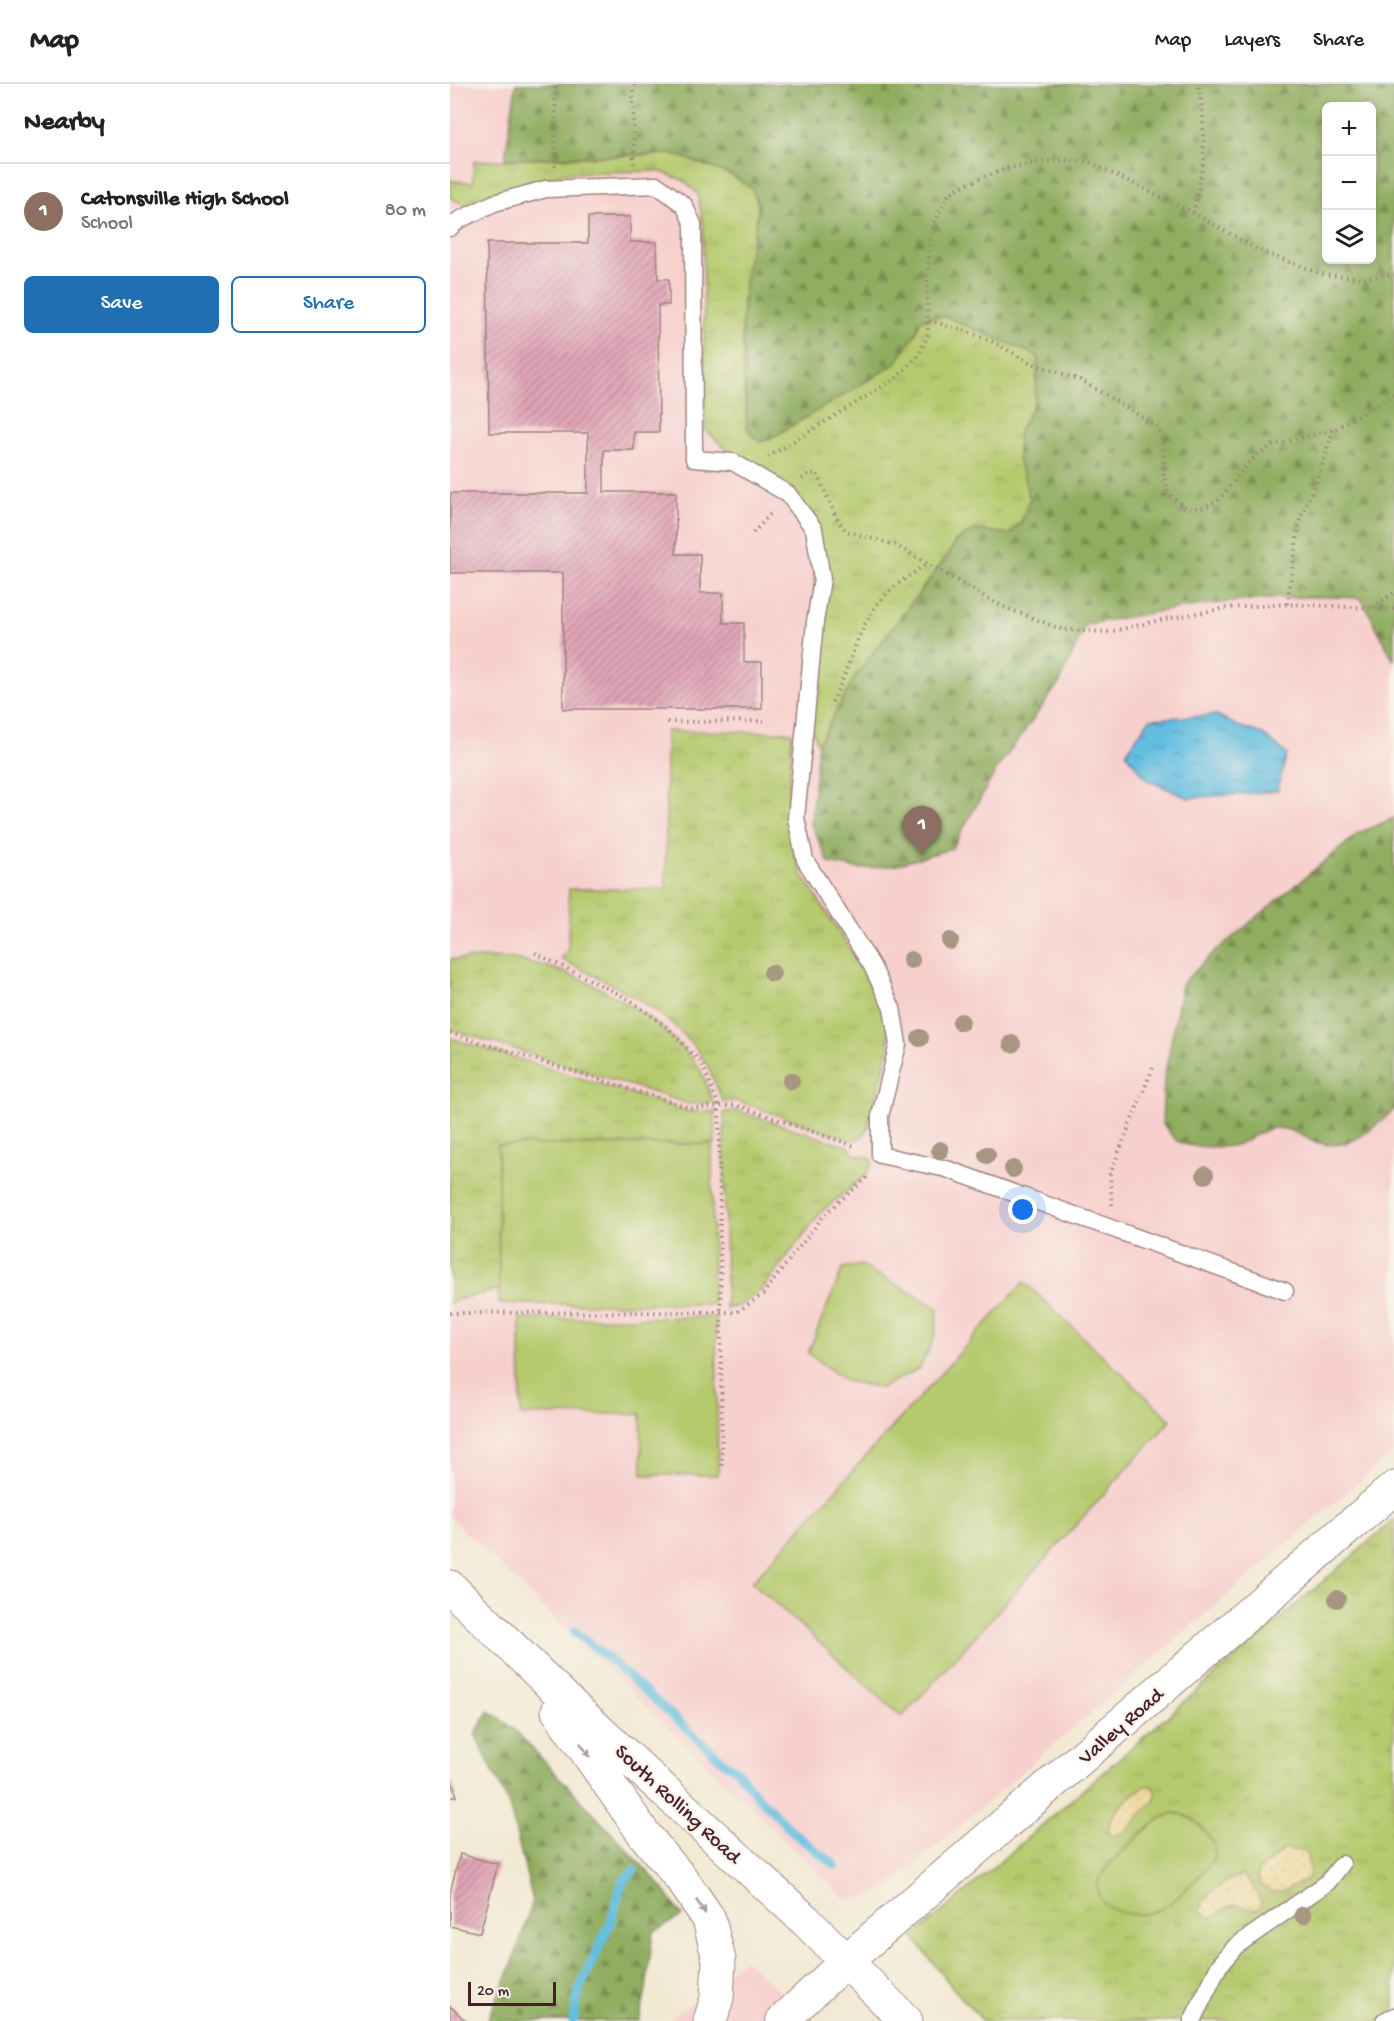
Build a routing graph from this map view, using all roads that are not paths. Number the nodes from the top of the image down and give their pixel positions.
1 (450, 228) edge
2 (1285, 1291) dead end
3 (1394, 1488) edge
4 (450, 1587) edge
5 (515, 1651) junction
6 (1342, 1864) dead end
7 (846, 1961) junction
8 (1394, 2016) edge
9 (710, 2021) edge
10 (782, 2021) edge
11 (906, 2021) edge
12 (1192, 2021) edge
13 (1384, 2021) edge

1 - 2 lane
3 - 7 main road, Valley Road
4 - 5 main road, South Rolling Road
5 - 7 main road, South Rolling Road
5 -> 9 main road
6 - 12 lane
7 - 10 street
7 - 11 main road, South Rolling Road
8 - 13 lane

